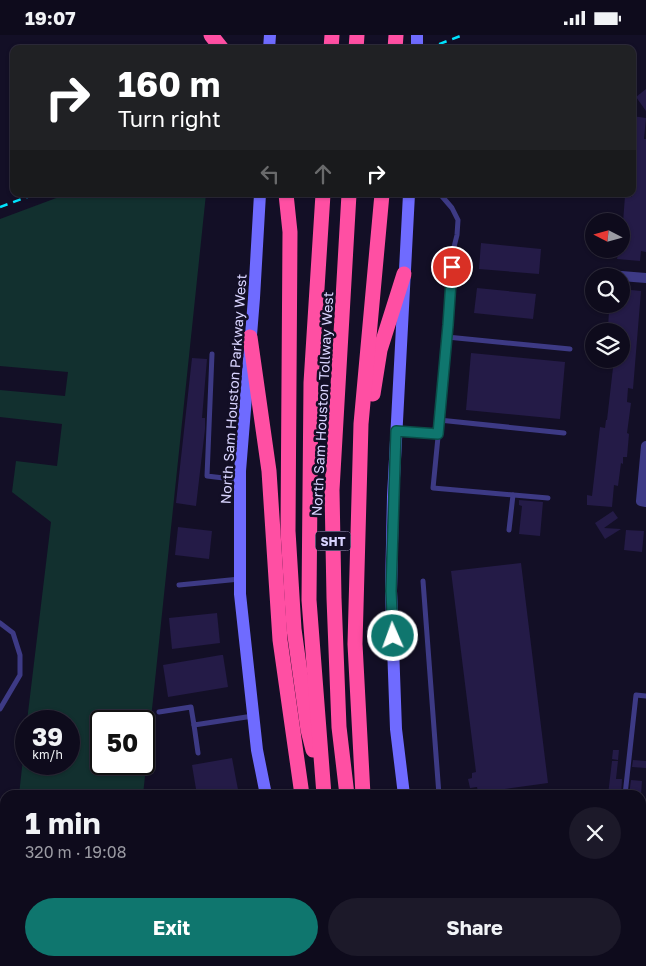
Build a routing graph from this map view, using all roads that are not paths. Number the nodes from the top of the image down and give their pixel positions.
1 (211, 35) edge
2 (219, 45) edge
3 (260, 197) edge
4 (286, 197) edge
5 (324, 197) edge
6 (349, 197) edge
7 (382, 197) edge
8 (409, 197) edge
9 (443, 197) edge
10 (404, 274) junction
11 (630, 277) edge
12 (646, 278) edge
13 (250, 337) junction
14 (447, 337) junction
15 (570, 349) dead end
16 (212, 354) dead end
17 (439, 420) junction
18 (396, 431) junction
19 (564, 433) dead end
20 (438, 434) junction
21 (646, 446) edge
22 (240, 480) junction
23 (513, 495) junction
24 (548, 498) dead end
25 (644, 502) edge
26 (509, 529) dead end
27 (240, 579) junction
28 (423, 581) dead end
29 (179, 585) dead end
30 (0, 623) edge
31 (646, 696) edge
32 (0, 709) edge
33 (159, 712) dead end
34 (254, 716) junction
35 (194, 725) junction
36 (360, 730) junction
37 (198, 753) dead end
38 (323, 789) edge
39 (265, 790) edge
40 (301, 790) edge
41 (346, 790) edge
42 (362, 790) edge
43 (403, 790) edge
44 (439, 790) edge
45 (626, 790) edge

1 - 2 highway
3 - 13 main road, North Sam Houston Parkway West
4 - 38 highway
5 - 38 highway, North Sam Houston Tollway West / SHT
6 - 41 highway, North Sam Houston Tollway West / SHT
7 - 36 highway
8 - 10 main road
9 - 14 lane
10 - 18 main road
10 - 36 highway
11 - 12 street
13 - 22 main road, North Sam Houston Parkway West
13 - 40 highway
14 - 15 lane
14 - 17 lane
16 - 22 lane
17 - 19 lane
17 - 20 lane
18 - 20 lane
18 - 43 main road
20 - 23 lane
21 - 25 street
22 - 27 main road, North Sam Houston Parkway West
23 - 24 lane
23 - 26 lane
27 - 29 lane
27 - 34 main road, North Sam Houston Parkway West
28 - 44 lane
30 - 32 lane
31 - 45 lane
33 - 35 lane
34 - 35 lane
34 - 39 main road, North Sam Houston Parkway West
35 - 37 lane
36 - 42 highway

